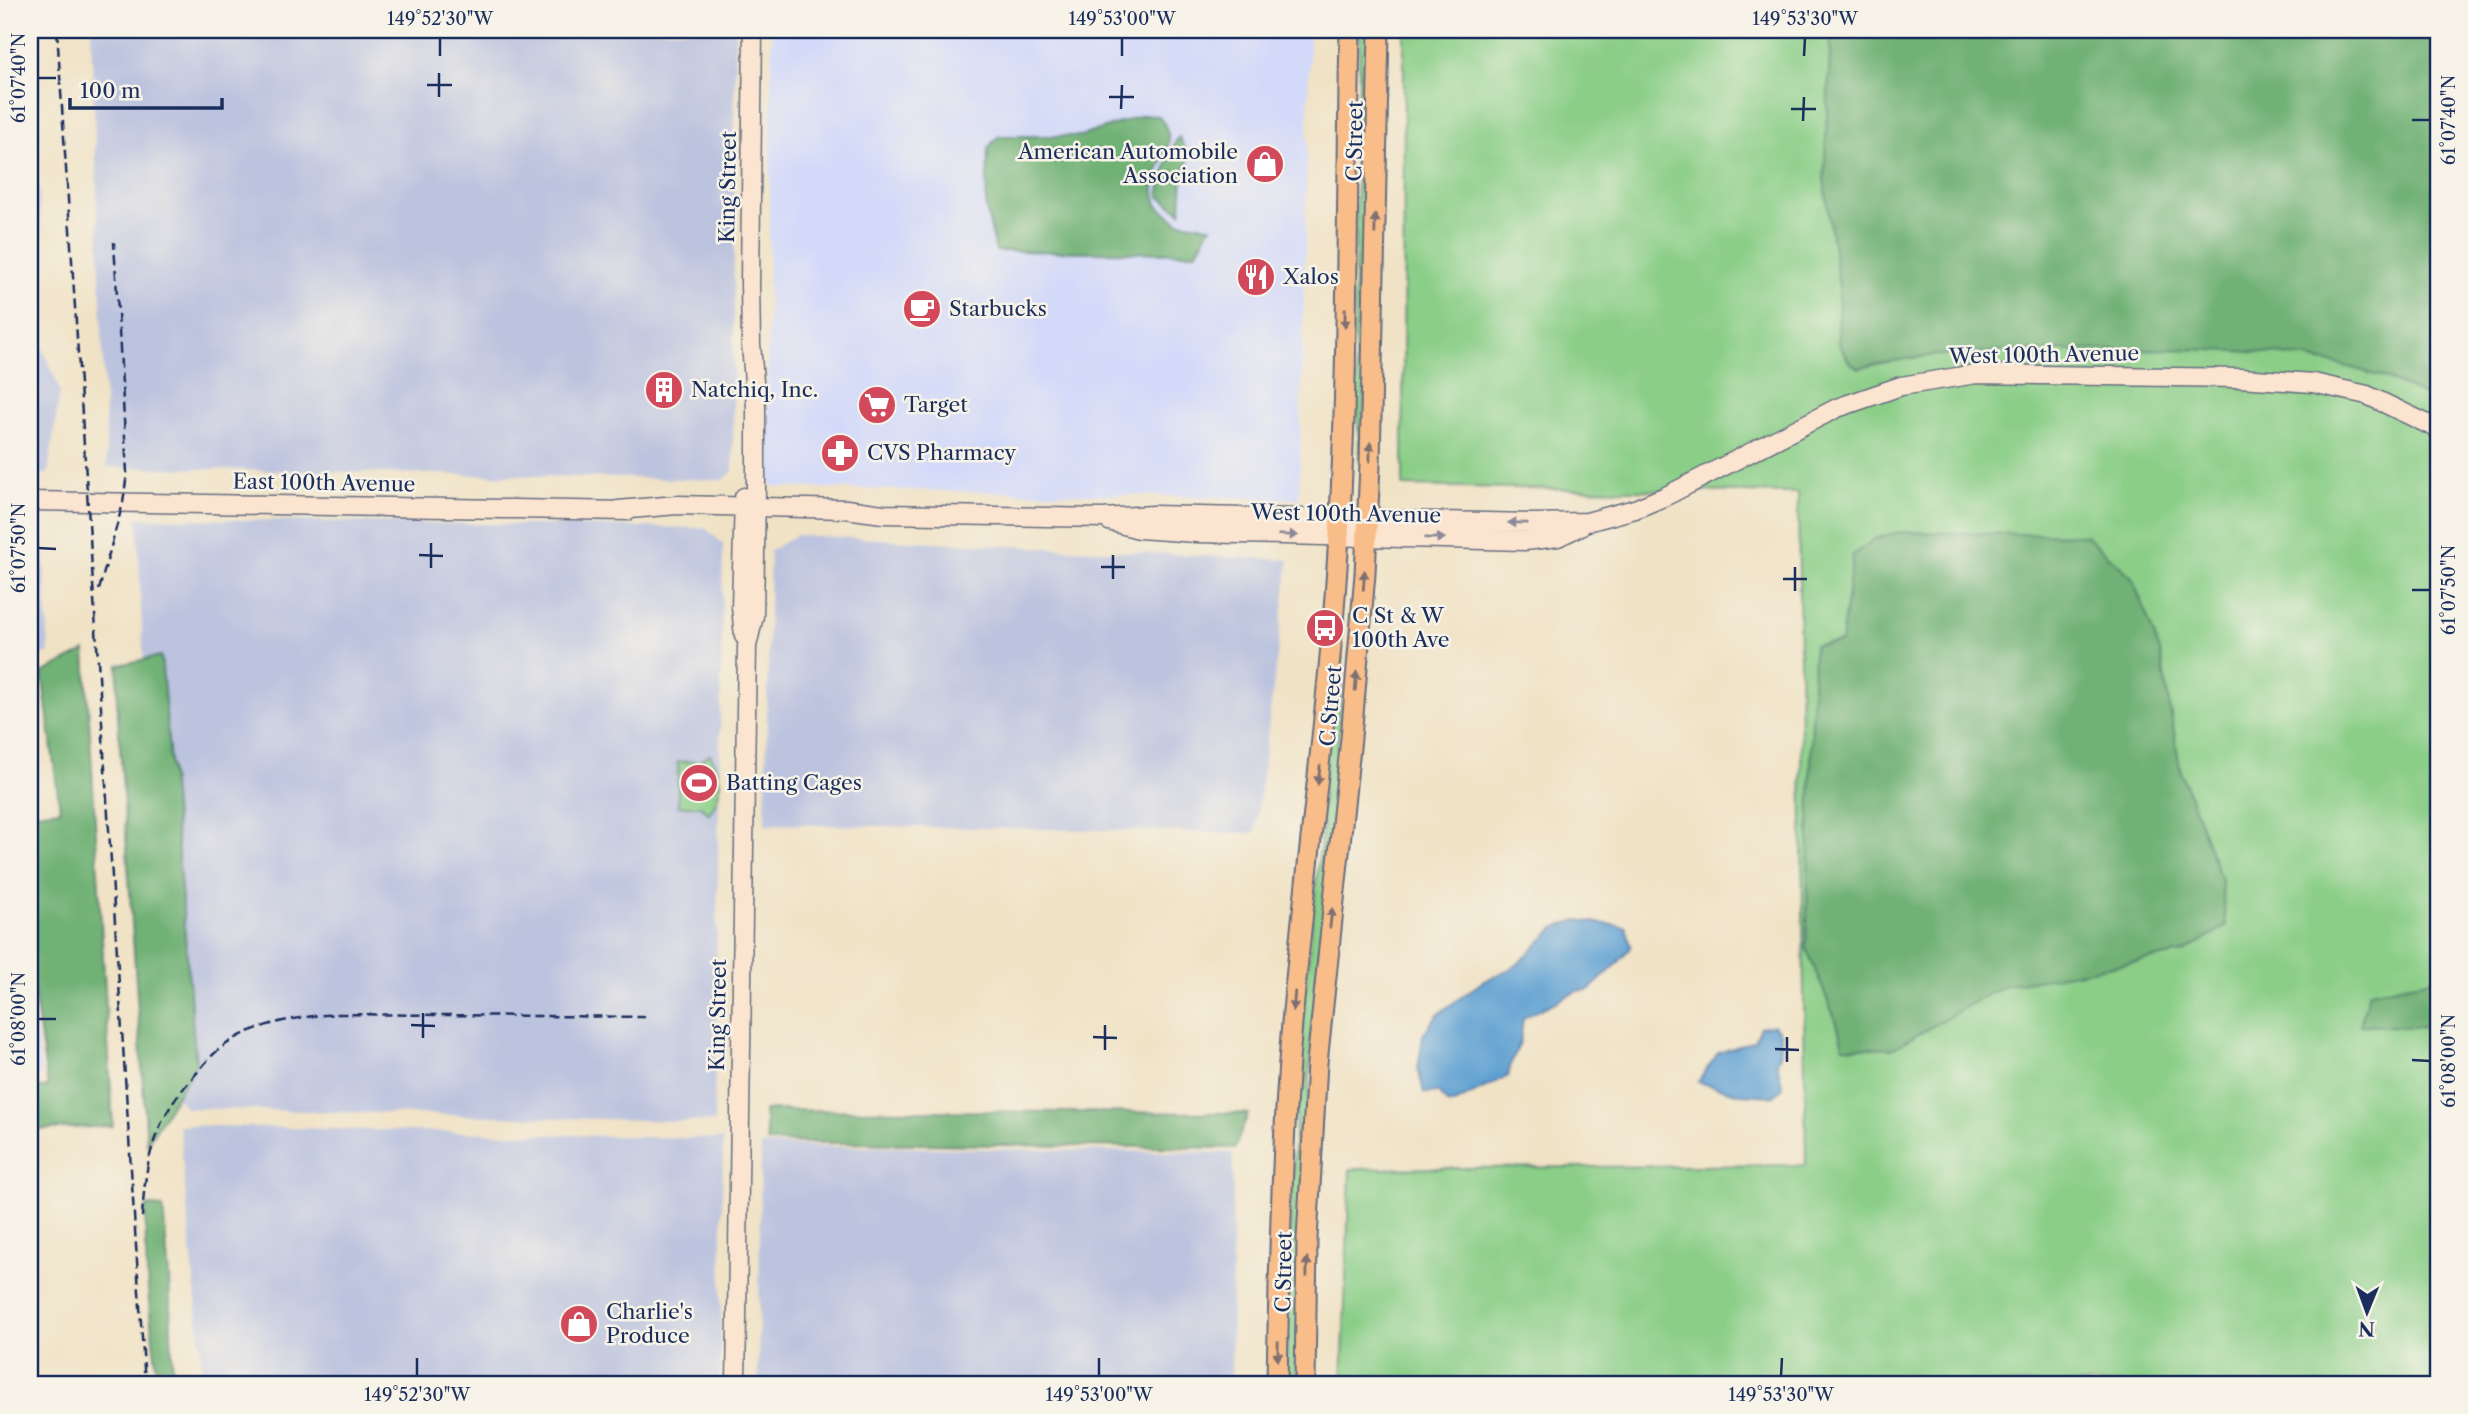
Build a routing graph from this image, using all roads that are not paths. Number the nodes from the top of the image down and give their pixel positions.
1 (754, 30) edge
2 (1350, 30) edge
3 (1379, 30) edge
4 (2438, 429) edge
5 (30, 501) edge
6 (750, 513) junction
7 (1207, 516) junction
8 (1102, 518) junction
9 (1339, 528) junction
10 (1367, 528) junction
11 (1156, 530) junction
12 (736, 1384) edge
13 (1277, 1384) edge
14 (1305, 1384) edge

1 - 6 street, King Street
2 -> 9 main road, C Street
10 -> 3 main road, C Street
4 - 10 street, West 100th Avenue
5 - 6 street, East 100th Avenue
6 - 8 street, West 100th Avenue
6 - 12 street, King Street
7 - 8 street, West 100th Avenue
7 - 9 street, West 100th Avenue
7 - 11 street
8 - 11 street, West 100th Avenue
9 - 10 street, West 100th Avenue
11 -> 9 street, West 100th Avenue
9 -> 13 main road, C Street
14 -> 10 main road, C Street

